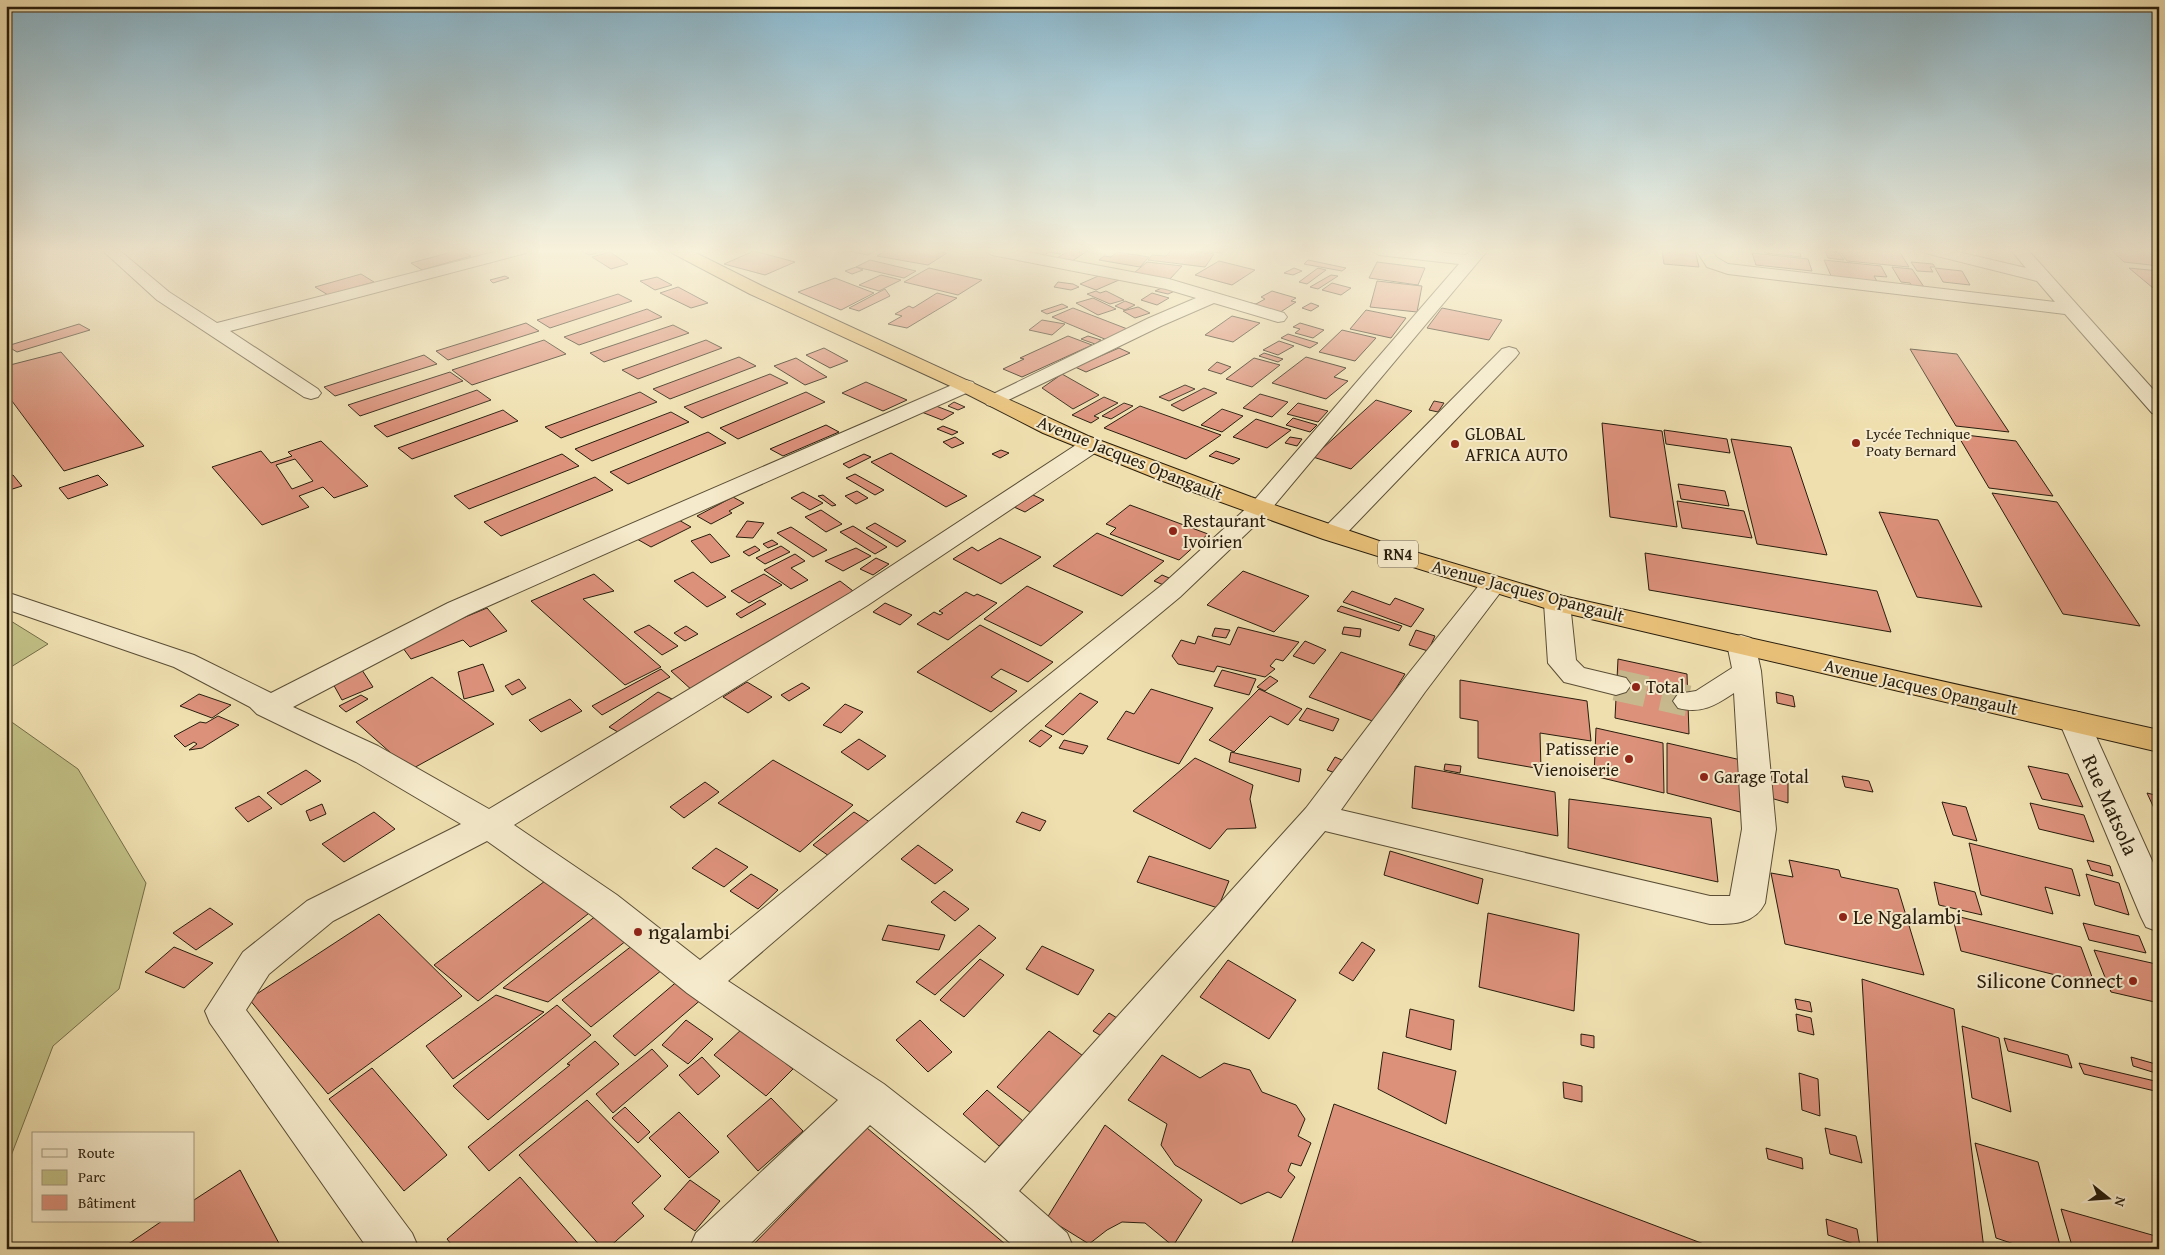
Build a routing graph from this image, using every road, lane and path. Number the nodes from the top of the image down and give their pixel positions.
1 (182, 309) edge
2 (296, 309) edge
3 (797, 309) edge
4 (1186, 309) edge
5 (1248, 309) edge
6 (1431, 309) edge
7 (2067, 309) edge
8 (2071, 309) joint
9 (1278, 317) dead end
10 (214, 330) junction
11 (1509, 354) dead end
12 (966, 386) junction
13 (311, 393) dead end
14 (994, 401) junction
15 (2159, 409) edge
16 (1090, 446) junction
17 (1260, 509) junction
18 (1332, 533) junction
19 (1493, 585) junction
20 (6, 600) edge
21 (1557, 603) junction
22 (1744, 658) junction
23 (1616, 685) tunnel mouth
24 (1688, 701) tunnel mouth
25 (268, 706) junction
26 (2074, 721) junction
27 (2159, 741) edge
28 (1318, 817) junction
29 (489, 825) junction
30 (2159, 917) edge
31 (700, 982) junction
32 (868, 1098) junction
33 (988, 1193) junction
34 (396, 1249) edge
35 (712, 1249) edge
36 (1051, 1249) edge

1 - 10 street
2 - 10 street
3 - 12 highway, Avenue Jacques Opangault / RN4
4 - 14 street
5 - 9 street
6 - 17 street
7 - 8 street
8 - 15 street
10 - 13 street
11 - 18 street
12 - 14 highway, Avenue Jacques Opangault / RN4
12 - 25 street
14 - 16 highway, Avenue Jacques Opangault / RN4
16 - 17 highway, Avenue Jacques Opangault / RN4
16 - 29 street
17 - 18 highway, Avenue Jacques Opangault / RN4
17 - 31 street
18 - 19 highway, Avenue Jacques Opangault / RN4
19 - 21 highway, Avenue Jacques Opangault / RN4
19 - 28 street
20 - 25 street
21 - 22 highway, Avenue Jacques Opangault / RN4
21 - 23 street
22 - 24 street
22 - 26 highway, Avenue Jacques Opangault / RN4
22 - 28 street
25 - 29 street
26 - 27 highway, Avenue Jacques Opangault / RN4
26 - 30 street, Rue Matsola
28 - 33 street
29 - 31 street
29 - 34 street
31 - 32 street
32 - 33 street
32 - 35 street
33 - 36 street

